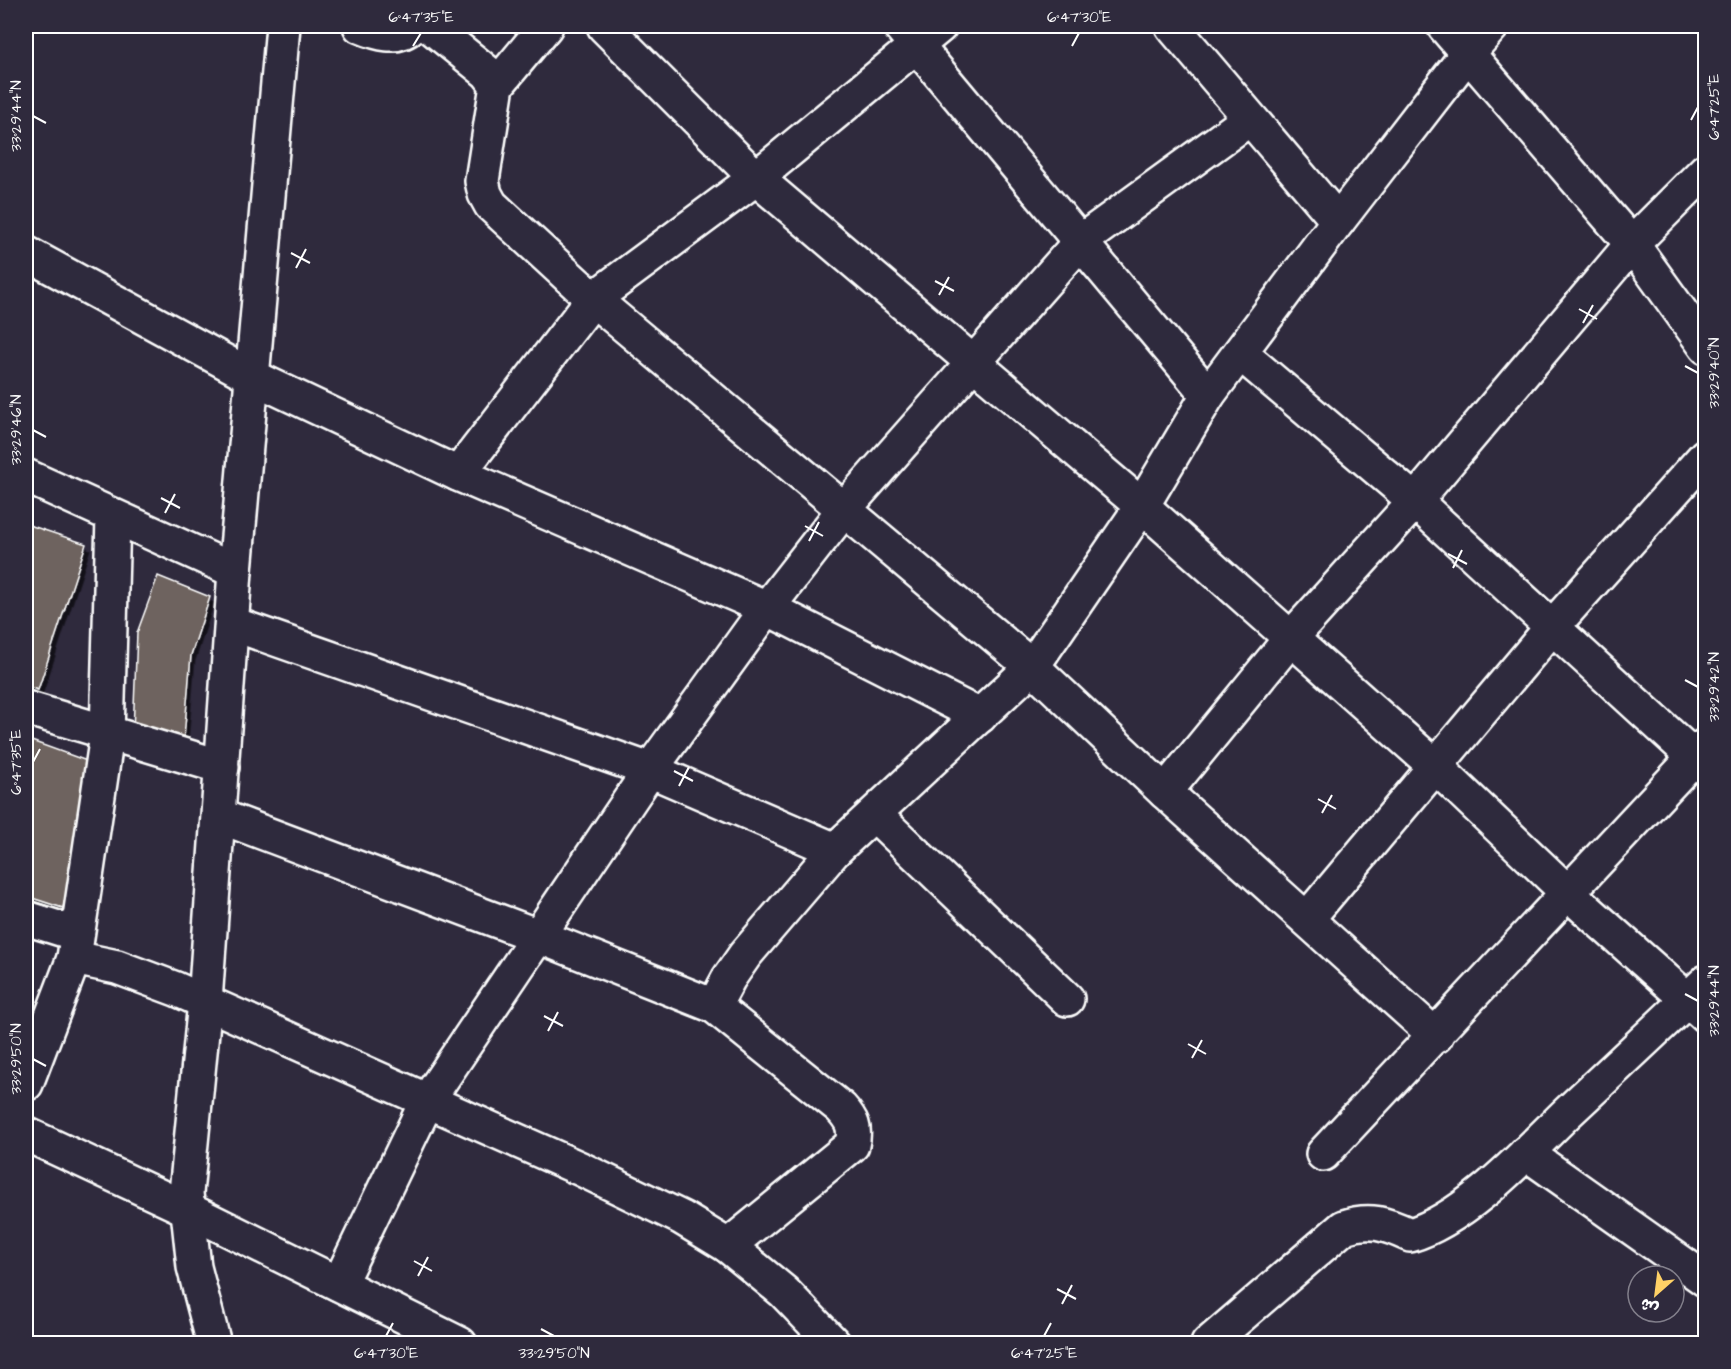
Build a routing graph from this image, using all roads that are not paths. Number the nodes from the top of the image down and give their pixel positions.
1 (283, 26) edge
2 (360, 26) edge
3 (412, 26) edge
4 (430, 26) edge
5 (546, 26) edge
6 (604, 26) edge
7 (940, 26) edge
8 (1172, 26) edge
9 (1444, 26) edge
10 (1492, 26) edge
11 (907, 35) edge
12 (1468, 53) junction
13 (497, 85) junction
14 (1249, 120) junction
15 (1706, 170) edge
16 (756, 178) junction
17 (1338, 221) junction
18 (1081, 241) junction
19 (1632, 244) junction
20 (26, 253) edge
21 (593, 299) junction
22 (1706, 347) edge
23 (1240, 353) junction
24 (976, 362) junction
25 (253, 377) junction
26 (1208, 395) junction
27 (1706, 455) edge
28 (458, 474) junction
29 (26, 476) edge
30 (1415, 501) junction
31 (1142, 506) junction
32 (845, 507) junction
33 (113, 517) junction
34 (236, 571) junction
35 (767, 608) junction
36 (233, 624) junction
37 (1553, 626) junction
38 (1291, 638) junction
39 (1032, 668) junction
40 (26, 708) edge
41 (980, 716) junction
42 (107, 735) junction
43 (1702, 756) edge
44 (1435, 766) junction
45 (222, 767) junction
46 (650, 770) junction
47 (1165, 792) junction
48 (875, 815) junction
49 (219, 816) junction
50 (835, 850) junction
51 (1569, 893) junction
52 (26, 918) edge
53 (1307, 919) junction
54 (538, 936) junction
55 (75, 946) junction
56 (1067, 999) dead end
57 (1699, 999) edge
58 (205, 1002) junction
59 (714, 1006) junction
60 (1436, 1036) junction
61 (26, 1084) edge
62 (427, 1101) junction
63 (26, 1134) edge
64 (1526, 1153) junction
65 (1323, 1154) dead end
66 (189, 1210) junction
67 (728, 1246) junction
68 (1706, 1280) edge
69 (339, 1284) junction
70 (1245, 1311) junction
71 (214, 1344) edge
72 (460, 1344) edge
73 (834, 1344) edge
74 (1208, 1344) edge
75 (1236, 1344) edge

1 - 25 street
2 - 3 street
4 - 13 street
5 - 13 street
6 - 16 street
7 - 11 street
8 - 14 street
9 - 12 street
10 - 12 street
11 - 16 street
11 - 18 street
12 - 17 street
12 - 19 street
13 - 21 street
14 - 17 street
14 - 18 street
15 - 19 street
16 - 21 street
16 - 24 street
17 - 23 street
18 - 24 street
18 - 26 street
19 - 22 street
19 - 30 street
20 - 25 street
21 - 28 street
21 - 32 street
23 - 26 street
23 - 30 street
24 - 31 street
24 - 32 street
25 - 28 street
25 - 34 street
26 - 31 street
27 - 37 street
28 - 35 street
29 - 33 street
30 - 37 street
30 - 38 street
31 - 38 street
31 - 39 street
32 - 35 street
32 - 39 street
33 - 34 street
33 - 42 street
34 - 36 street
35 - 41 street
35 - 46 street
36 - 45 street
36 - 46 street
37 - 43 street
37 - 44 street
38 - 44 street
38 - 47 street
39 - 41 street
39 - 47 street
40 - 42 street
41 - 48 street
42 - 45 street
42 - 55 street
43 - 51 street
44 - 51 street
44 - 53 street
45 - 49 street
46 - 50 street
46 - 54 street
47 - 53 street
48 - 50 street
48 - 56 street
49 - 54 street
49 - 58 street
50 - 59 street
51 - 57 street
51 - 60 street
52 - 55 street
53 - 60 street
54 - 59 street
54 - 62 street
55 - 58 street
55 - 61 street
57 - 64 street
58 - 62 street
58 - 66 street
59 - 67 street
60 - 65 street
62 - 67 street
62 - 69 street
63 - 66 street
64 - 68 street
64 - 70 street
66 - 69 street
66 - 71 street
67 - 73 street
69 - 72 street
70 - 74 street
70 - 75 street

